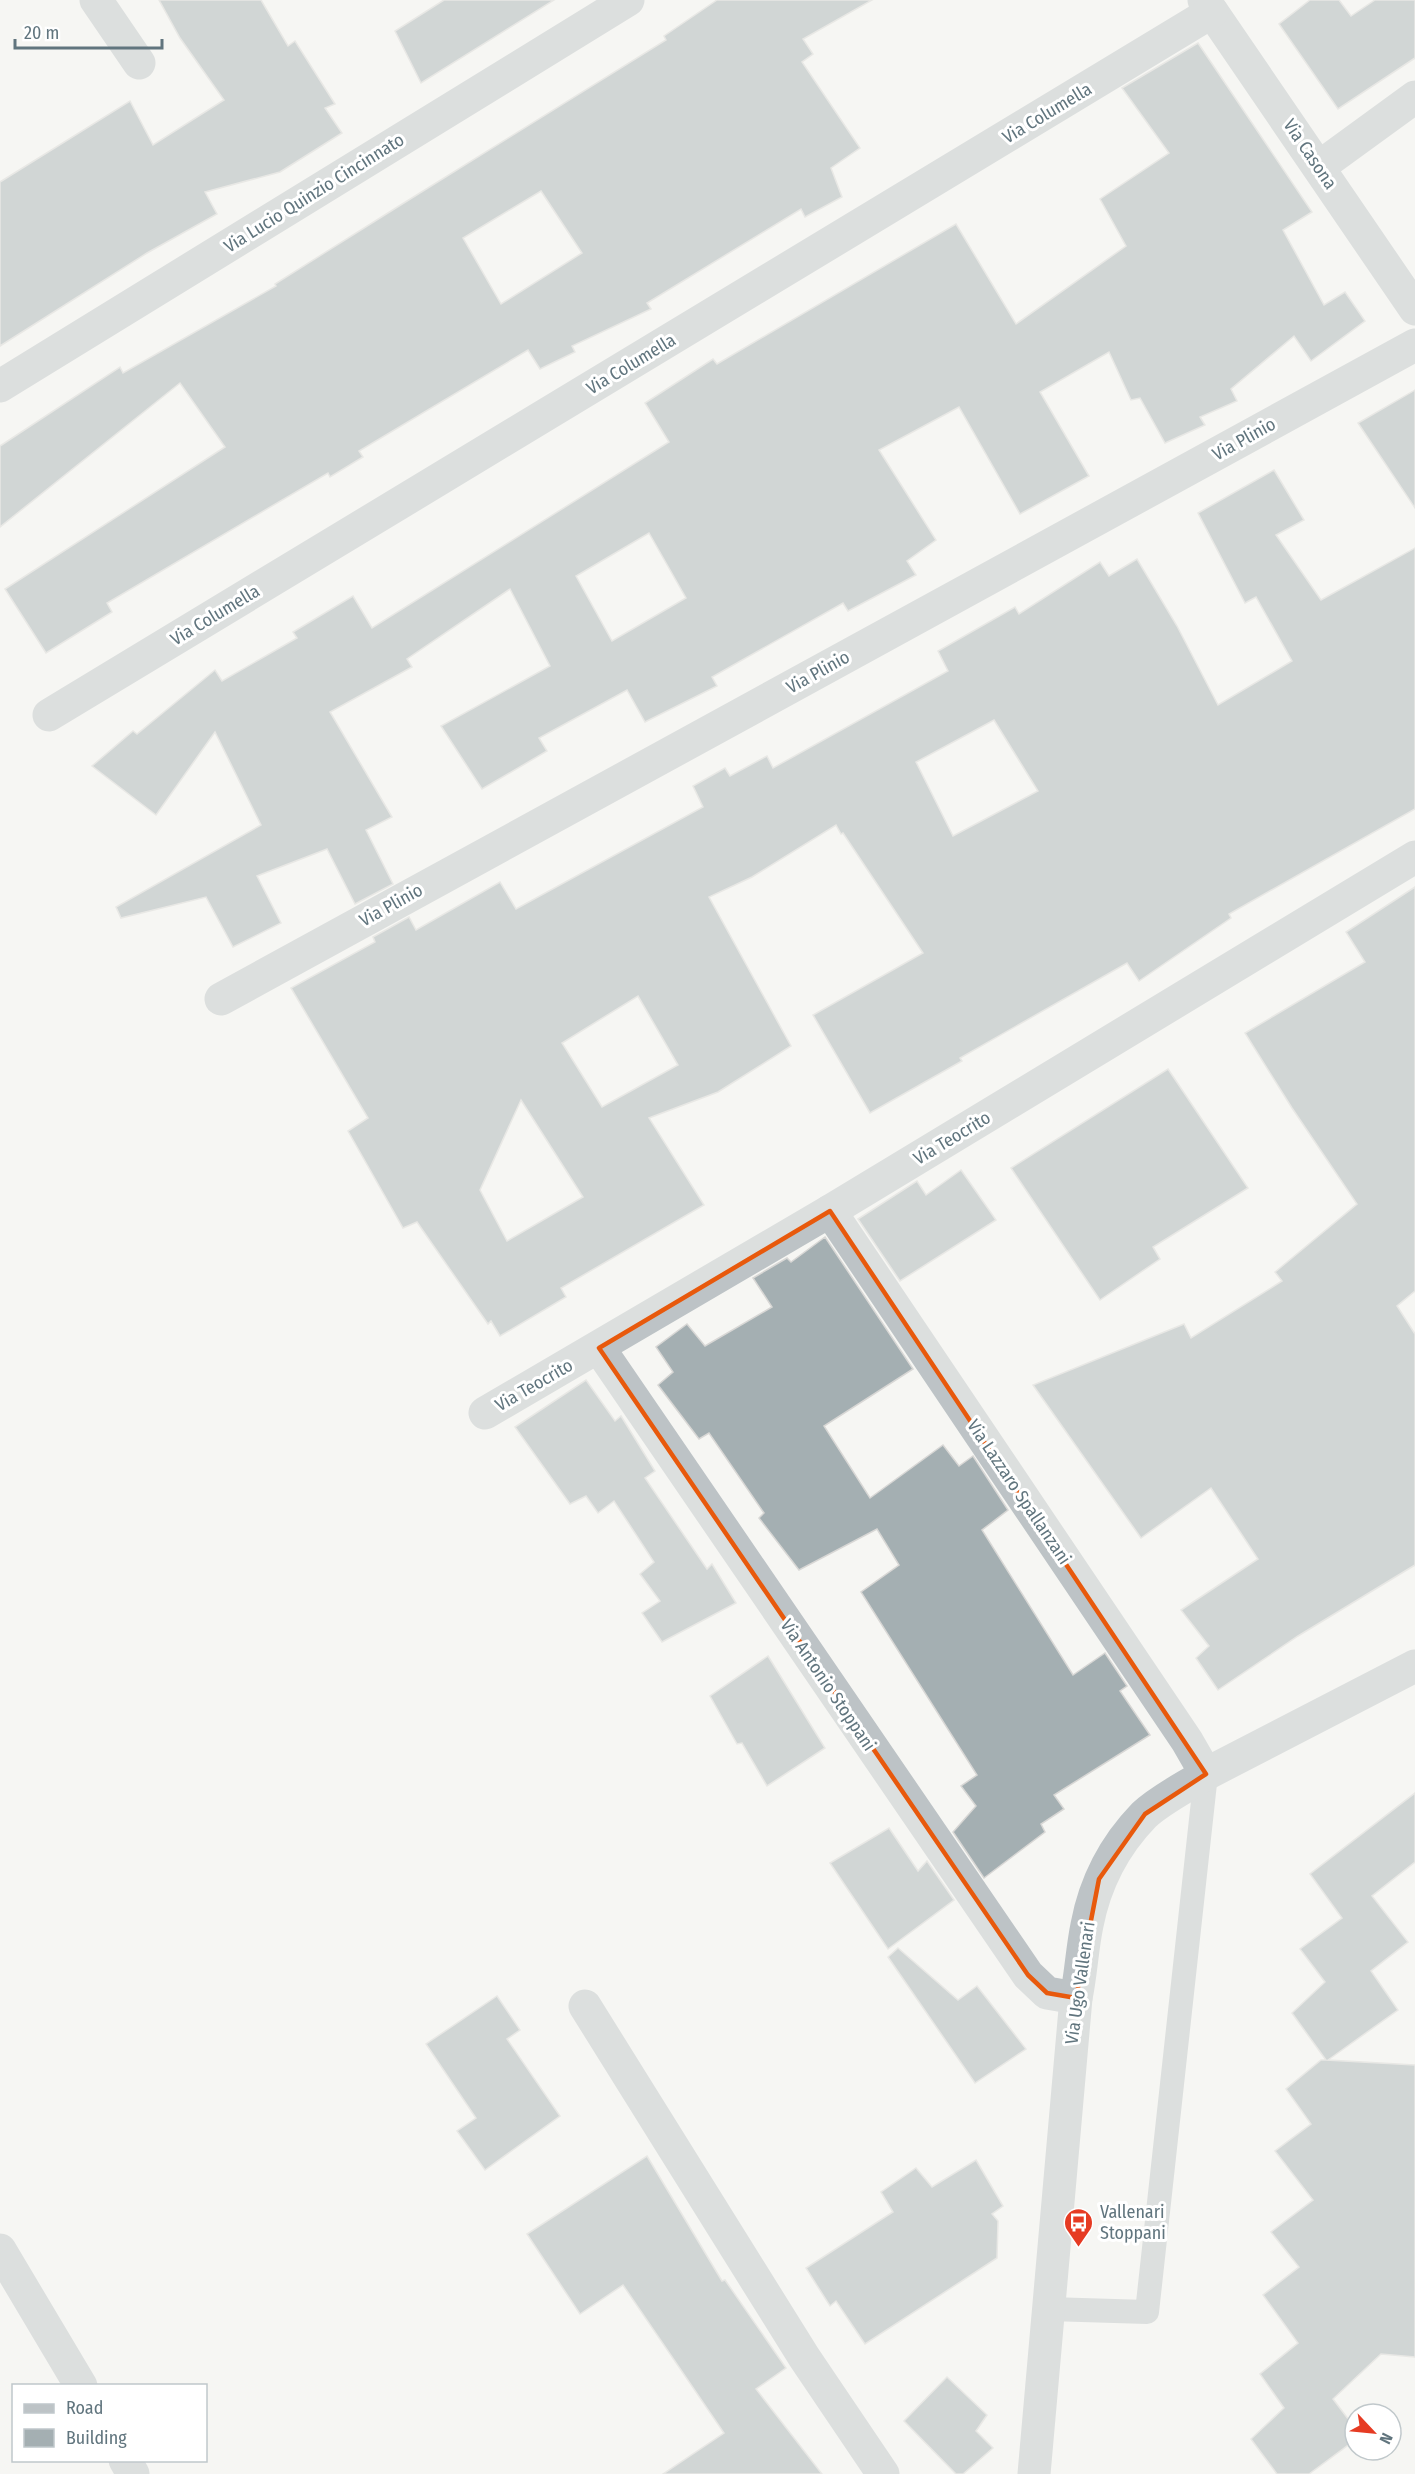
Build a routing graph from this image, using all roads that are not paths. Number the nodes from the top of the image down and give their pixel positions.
1 (96, 0) edge
2 (628, 0) edge
3 (1208, 6) edge
4 (139, 63) dead end
5 (1415, 97) edge
6 (1319, 167) junction
7 (1415, 309) edge
8 (1415, 345) edge
9 (0, 386) edge
10 (49, 715) dead end
11 (1415, 857) edge
12 (221, 999) dead end
13 (830, 1211) junction
14 (598, 1348) junction
15 (485, 1413) dead end
16 (1415, 1666) edge
17 (1206, 1774) junction
18 (1076, 1998) junction
19 (585, 2006) dead end
20 (0, 2250) edge
21 (1049, 2309) junction
22 (80, 2384) edge
23 (883, 2474) edge
24 (1034, 2474) edge

1 - 4 street
2 - 9 street, Via Lucio Quinzio Cincinnato
3 - 6 street, Via Casona
3 - 10 street, Via Columella
5 - 6 street
6 - 7 street, Via Casona
8 - 12 street, Via Plinio
11 - 13 street, Via Teocrito
13 - 14 street, Via Teocrito
13 - 17 street, Via Lazzaro Spallanzani
14 - 15 street, Via Teocrito
14 - 18 street, Via Antonio Stoppani
16 - 17 street, Via Ugo Vallenari
17 - 18 street, Via Ugo Vallenari
17 - 21 lane
18 - 21 street, Via Ugo Vallenari
19 - 23 street
20 - 22 street
21 - 24 street, Via Ugo Vallenari

